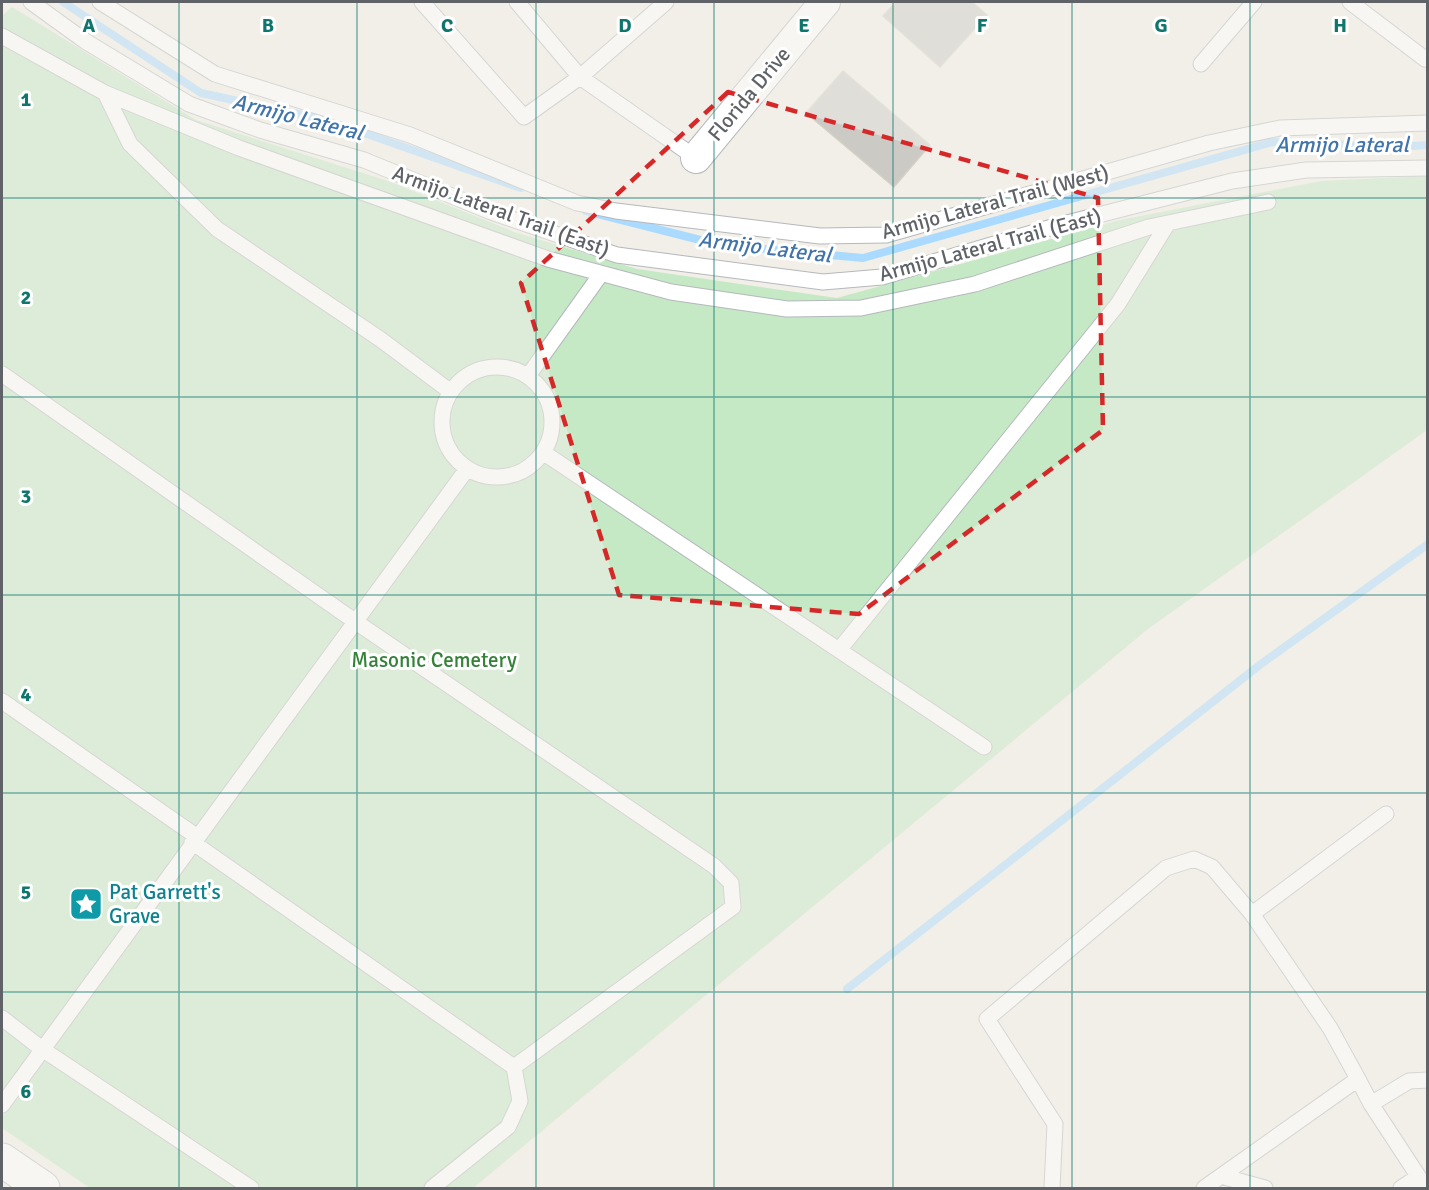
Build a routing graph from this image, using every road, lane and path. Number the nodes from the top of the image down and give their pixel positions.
1 (31, 2) edge
2 (100, 2) edge
3 (422, 2) edge
4 (517, 2) edge
5 (666, 2) edge
6 (825, 2) edge
7 (1254, 2) edge
8 (1350, 2) edge
9 (2, 36) edge
10 (1428, 57) edge
11 (1201, 64) dead end
12 (580, 77) junction
13 (105, 93) junction
14 (1428, 123) edge
15 (696, 158) joint
16 (1428, 168) edge
17 (1268, 202) dead end
18 (1168, 223) junction
19 (601, 274) junction
20 (2, 374) edge
21 (528, 376) junction
22 (451, 392) junction
23 (544, 453) junction
24 (467, 469) junction
25 (356, 622) junction
26 (839, 650) junction
27 (2, 701) edge
28 (984, 747) dead end
29 (1386, 814) dead end
30 (194, 839) junction
31 (1252, 914) junction
32 (2, 1018) edge
33 (42, 1049) junction
34 (514, 1067) junction
35 (1358, 1079) junction
36 (1428, 1080) edge
37 (1371, 1104) junction
38 (2, 1105) edge
39 (2, 1160) edge
40 (1221, 1176) junction
41 (1422, 1183) edge
42 (43, 1188) edge
43 (251, 1188) edge
44 (432, 1188) edge
45 (1052, 1188) edge
46 (1204, 1188) edge
47 (1265, 1188) edge
48 (1401, 1188) edge

1 - 16 lane, Armijo Lateral Trail (East)
2 - 14 lane, Armijo Lateral Trail (West)
3 - 12 lane
4 - 12 lane
5 - 12 lane
6 - 15 street, Florida Drive
7 - 11 lane
8 - 10 lane
9 - 13 lane
12 - 15 lane
13 - 19 lane
13 - 22 lane
17 - 18 lane
18 - 19 lane
18 - 26 lane
19 - 21 lane
20 - 25 lane
21 - 22 lane
21 - 23 lane
22 - 24 lane
23 - 24 lane
23 - 26 lane
24 - 25 lane
25 - 30 lane
25 - 34 lane
26 - 28 lane
27 - 30 lane
29 - 31 lane
30 - 33 lane
30 - 34 lane
31 - 35 lane
31 - 45 lane
32 - 33 lane
33 - 38 lane
33 - 43 lane
34 - 44 lane
35 - 37 lane
35 - 40 lane
36 - 37 lane
37 - 41 lane
39 - 42 street
40 - 46 lane
40 - 47 lane
41 - 48 lane

